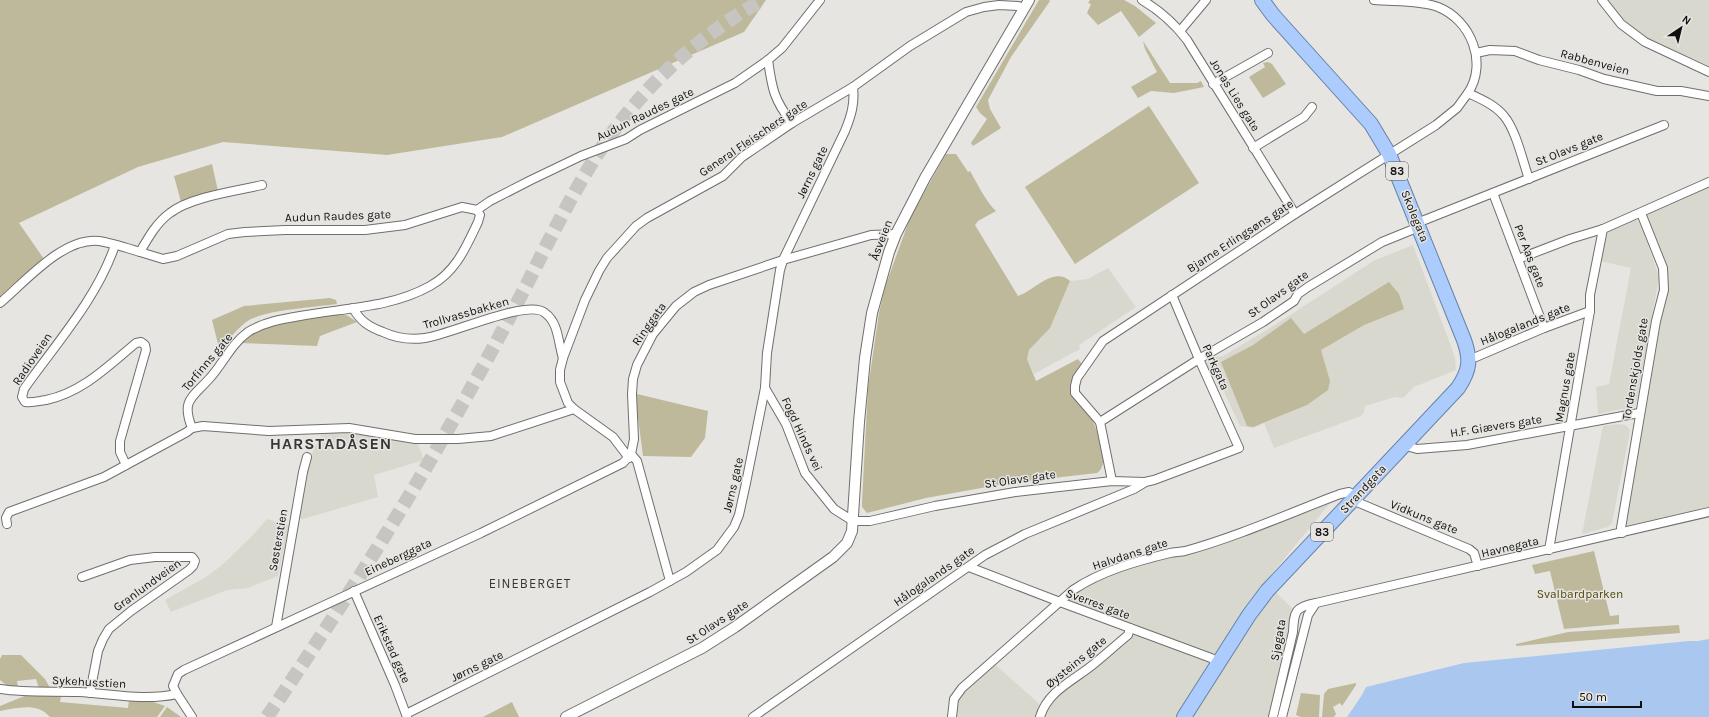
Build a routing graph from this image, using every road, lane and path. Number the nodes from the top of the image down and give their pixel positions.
1 (820, 0) edge
2 (1142, 0) edge
3 (1206, 0) edge
4 (1252, 0) edge
5 (1262, 0) edge
6 (1374, 0) edge
7 (1602, 0) edge
8 (983, 3) edge
9 (1027, 4) edge
10 (1273, 15) junction
11 (1180, 31) junction
12 (1268, 53) dead end
13 (1476, 53) junction
14 (768, 60) junction
15 (1709, 72) edge
16 (1213, 84) junction
17 (853, 87) junction
18 (1468, 93) junction
19 (1709, 96) edge
20 (1312, 107) dead end
21 (792, 123) junction
22 (1664, 125) dead end
23 (1253, 148) junction
24 (1389, 154) junction
25 (1529, 179) junction
26 (1709, 182) edge
27 (262, 185) dead end
28 (1493, 194) junction
29 (477, 210) junction
30 (1641, 213) junction
31 (1296, 214) junction
32 (1418, 225) junction
33 (1603, 229) junction
34 (896, 234) junction
35 (115, 245) junction
36 (140, 252) junction
37 (1518, 259) junction
38 (783, 260) junction
39 (1172, 295) junction
40 (0, 303) edge
41 (353, 308) junction
42 (1590, 311) junction
43 (1544, 328) junction
44 (563, 358) junction
45 (1469, 358) junction
46 (1199, 359) junction
47 (765, 388) junction
48 (574, 409) junction
49 (1639, 413) junction
50 (1100, 422) junction
51 (1570, 426) junction
52 (192, 428) junction
53 (1406, 443) junction
54 (1239, 448) joint
55 (630, 456) junction
56 (307, 457) dead end
57 (126, 465) junction
58 (1112, 481) junction
59 (1145, 482) junction
60 (1354, 498) junction
61 (1709, 512) edge
62 (853, 521) junction
63 (7, 524) dead end
64 (1622, 533) junction
65 (1549, 550) junction
66 (1478, 566) junction
67 (969, 567) junction
68 (82, 577) dead end
69 (670, 581) junction
70 (354, 591) junction
71 (1060, 602) junction
72 (1316, 603) junction
73 (276, 627) junction
74 (1130, 628) junction
75 (1219, 663) junction
76 (0, 689) edge
77 (90, 693) junction
78 (177, 694) junction
79 (407, 715) edge
80 (192, 717) edge
81 (566, 717) edge
82 (753, 717) edge
83 (952, 717) edge
84 (1040, 717) edge
85 (1184, 717) edge
86 (1272, 717) edge
87 (1282, 717) edge

1 - 14 street, Audun Raudes gate
2 - 11 street, Jonas Lies gate
3 - 11 street
4 - 10 highway, 83
5 - 10 highway, 83
6 - 13 street
7 - 15 street
8 - 9 street, General Fleischers gate
8 - 17 street, General Fleischers gate
9 - 34 street, Åsveien
10 - 24 highway, Skolegata / 83
11 - 16 street, Jonas Lies gate
12 - 16 street
13 - 18 street, Bjarne Erlingsøns gate
13 - 19 street, Rabbenveien
14 - 21 street
14 - 29 street, Audun Raudes gate
16 - 23 street, Jonas Lies gate
17 - 21 street, General Fleischers gate
17 - 38 street, Jørns gate
18 - 24 street, Bjarne Erlingsøns gate
18 - 25 street
20 - 23 street
21 - 44 street, General Fleischers gate
22 - 25 street, St Olavs gate
23 - 31 street, Jonas Lies gate
24 - 31 street, Bjarne Erlingsøns gate
24 - 32 highway, Skolegata / 83
25 - 28 street, St Olavs gate
26 - 30 street
27 - 36 street
28 - 32 street, St Olavs gate
28 - 37 street, Per Aas gate
29 - 36 street, Audun Raudes gate
29 - 41 street, Torfinns gate
30 - 33 street
30 - 49 street, Tordenskjolds gate
31 - 39 street, Bjarne Erlingsøns gate
32 - 45 highway, Skolegata / 83
32 - 46 street, St Olavs gate
33 - 37 street
33 - 42 street, Magnus gate
34 - 38 street, Ringgata
34 - 62 street, Åsveien
35 - 36 street
35 - 40 street
35 - 57 street, Radioveien
37 - 43 street, Per Aas gate
38 - 47 street, Jørns gate
38 - 55 street, Ringgata
39 - 46 street, Parkgata
39 - 50 street, Bjarne Erlingsøns gate
41 - 44 street, Trollvassbakken
41 - 52 street, Torfinns gate
42 - 43 street, Hålogalands gate
42 - 51 street, Magnus gate
43 - 45 street, Hålogalands gate
44 - 48 street, General Fleischers gate
45 - 53 highway, Strandgata / 83
46 - 50 street, St Olavs gate
46 - 54 street, Parkgata
47 - 62 street, Fogd Hinds vei
47 - 69 street, Jørns gate
48 - 52 street
48 - 55 street, General Fleischers gate
49 - 51 street, H.F. Giævers gate
49 - 64 street, Tordenskjolds gate
50 - 58 street
51 - 53 street, H.F. Giævers gate
51 - 65 street, Magnus gate
52 - 57 street
53 - 60 highway, Strandgata / 83
54 - 59 street, Hålogalands gate
55 - 69 street
55 - 70 street, Eineberggata
56 - 73 street, Søsterstien
57 - 63 street
58 - 59 street, Hålogalands gate
58 - 62 street, St Olavs gate
59 - 67 street, Hålogalands gate
60 - 66 street, Vidkuns gate
60 - 71 street, Halvdans gate
60 - 75 highway, Strandgata / 83
61 - 64 street, Havnegata
62 - 81 street, St Olavs gate
64 - 65 street, Havnegata
65 - 66 street, Havnegata
66 - 72 street, Havnegata
67 - 71 street, Sverres gate
67 - 82 street, Hålogalands gate
68 - 77 street, Granlundveien
69 - 79 street, Jørns gate
70 - 73 street, Eineberggata
70 - 79 street, Erikstad gate
71 - 74 street, Sverres gate
71 - 83 street, Halvdans gate
72 - 86 street, Sjøgata
72 - 87 street, Sjøgata
73 - 78 street, Eineberggata
74 - 75 street, Sverres gate
74 - 84 street, Øysteins gate
75 - 85 highway, Strandgata / 83
76 - 77 street, Sykehusstien
77 - 78 street, Sykehusstien
78 - 80 street

